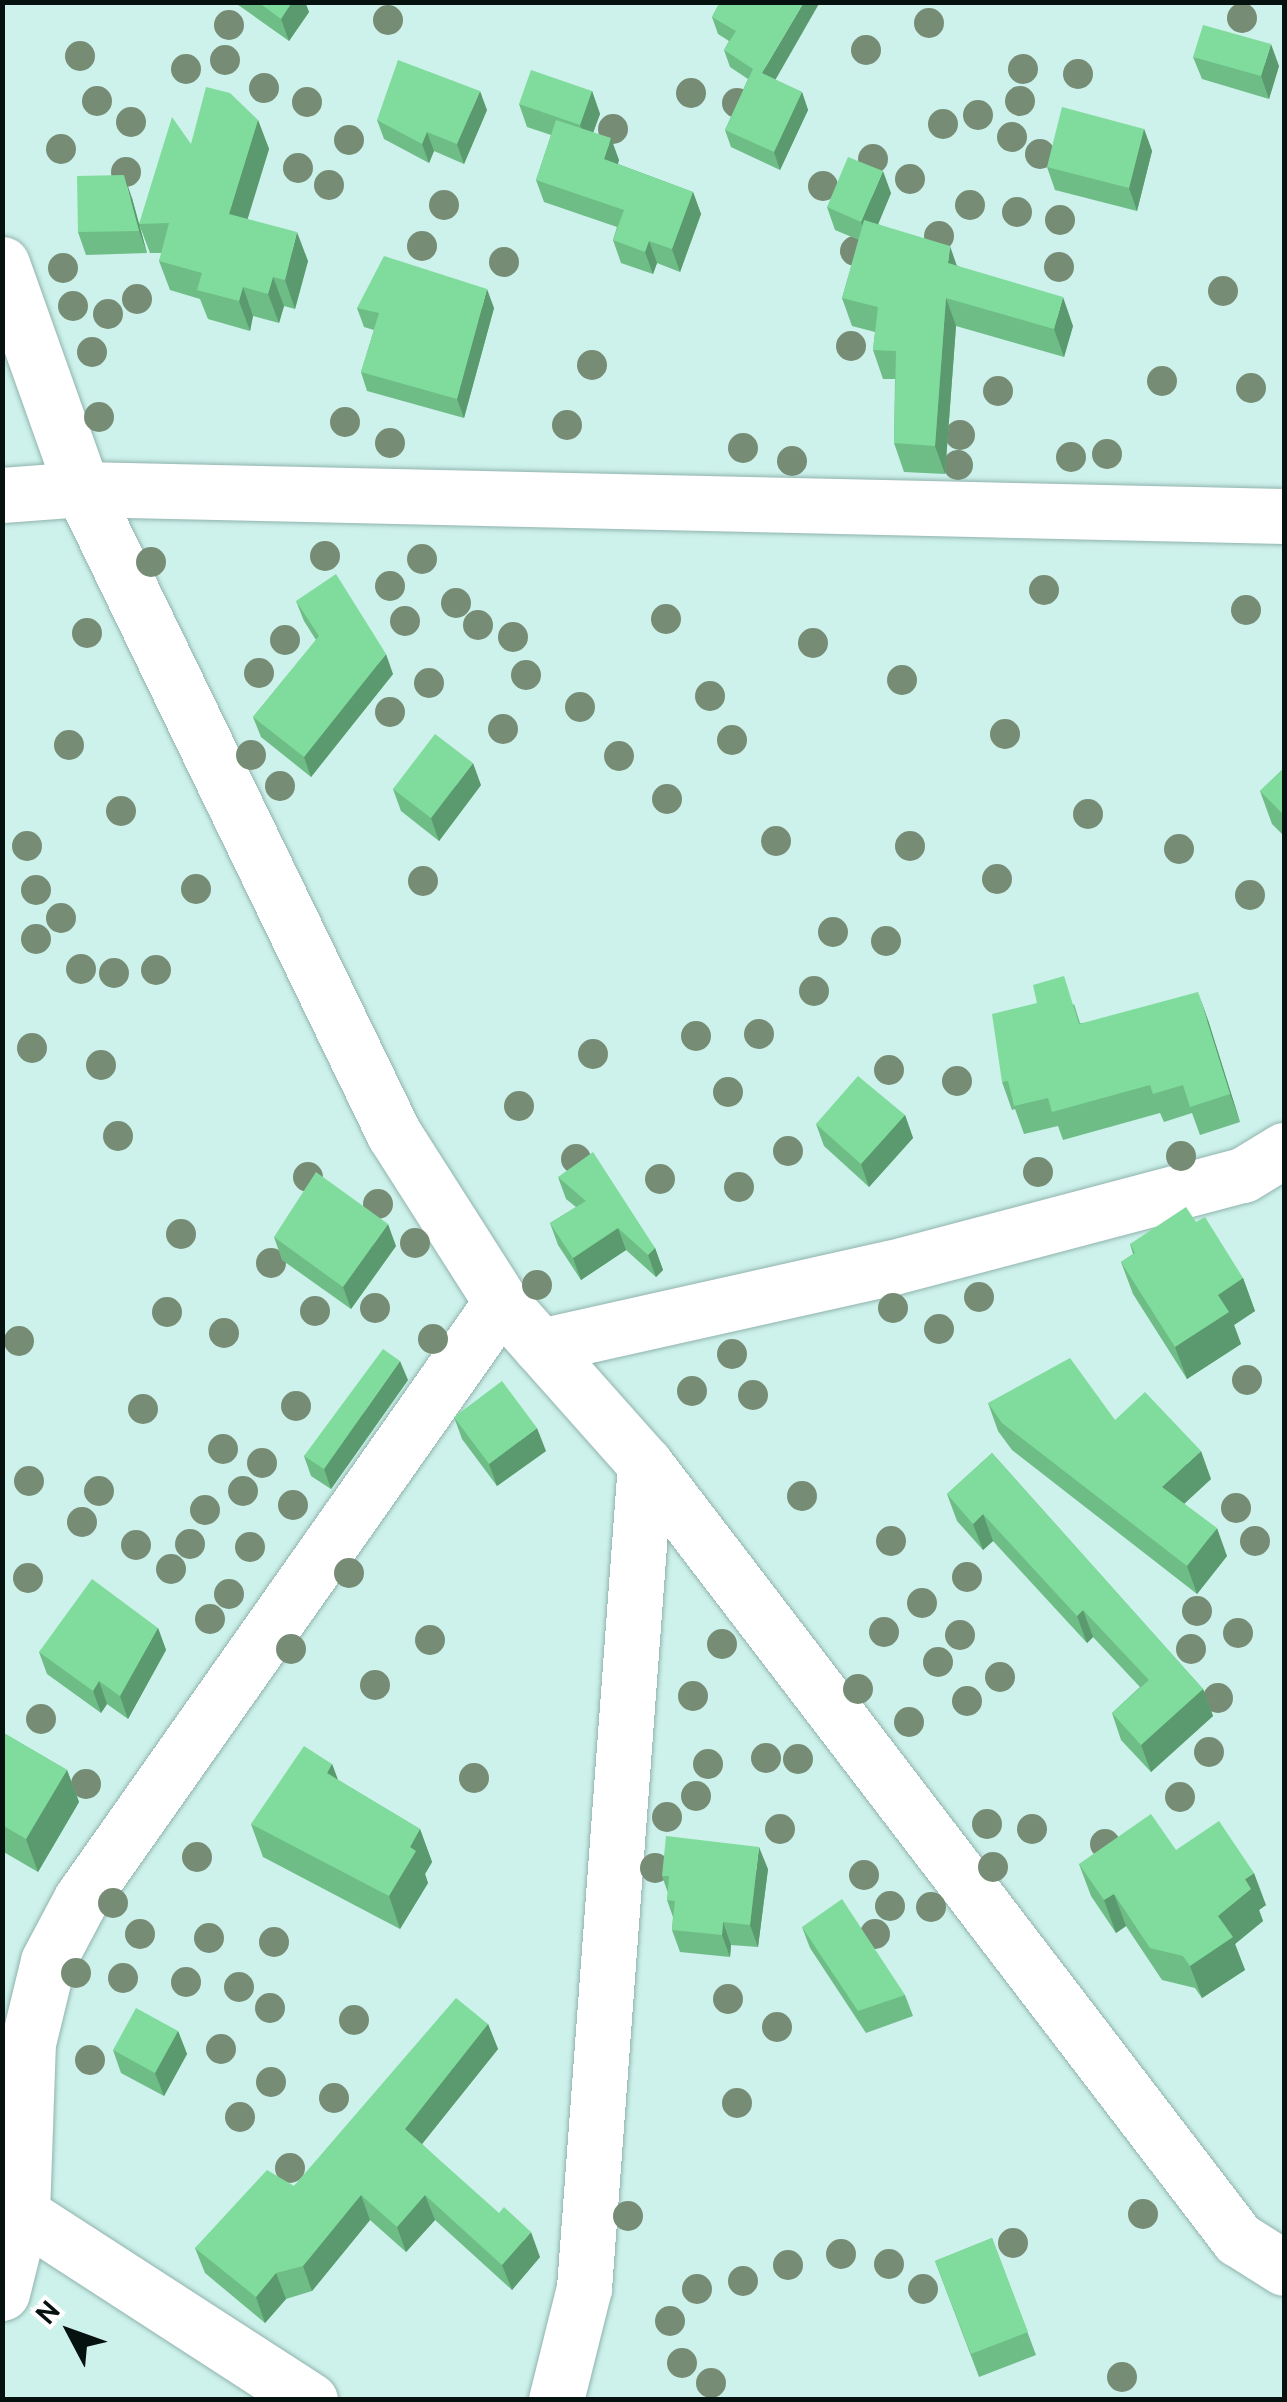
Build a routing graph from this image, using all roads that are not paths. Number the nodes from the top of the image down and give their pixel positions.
1 (2, 264) edge
2 (82, 488) junction
3 (2, 494) edge
4 (1284, 516) edge
5 (1284, 1150) edge
6 (501, 1302) junction
7 (540, 1346) junction
8 (644, 1464) junction
9 (12, 2207) edge
10 (1284, 2268) edge
11 (2, 2293) edge
12 (310, 2400) edge
13 (556, 2400) edge

1 - 2 street
2 - 3 street
2 - 4 street
2 - 6 street
5 - 7 street
6 - 7 street
6 - 9 street
7 - 8 street
8 - 10 street
8 - 13 street
9 - 11 street
9 - 12 street

